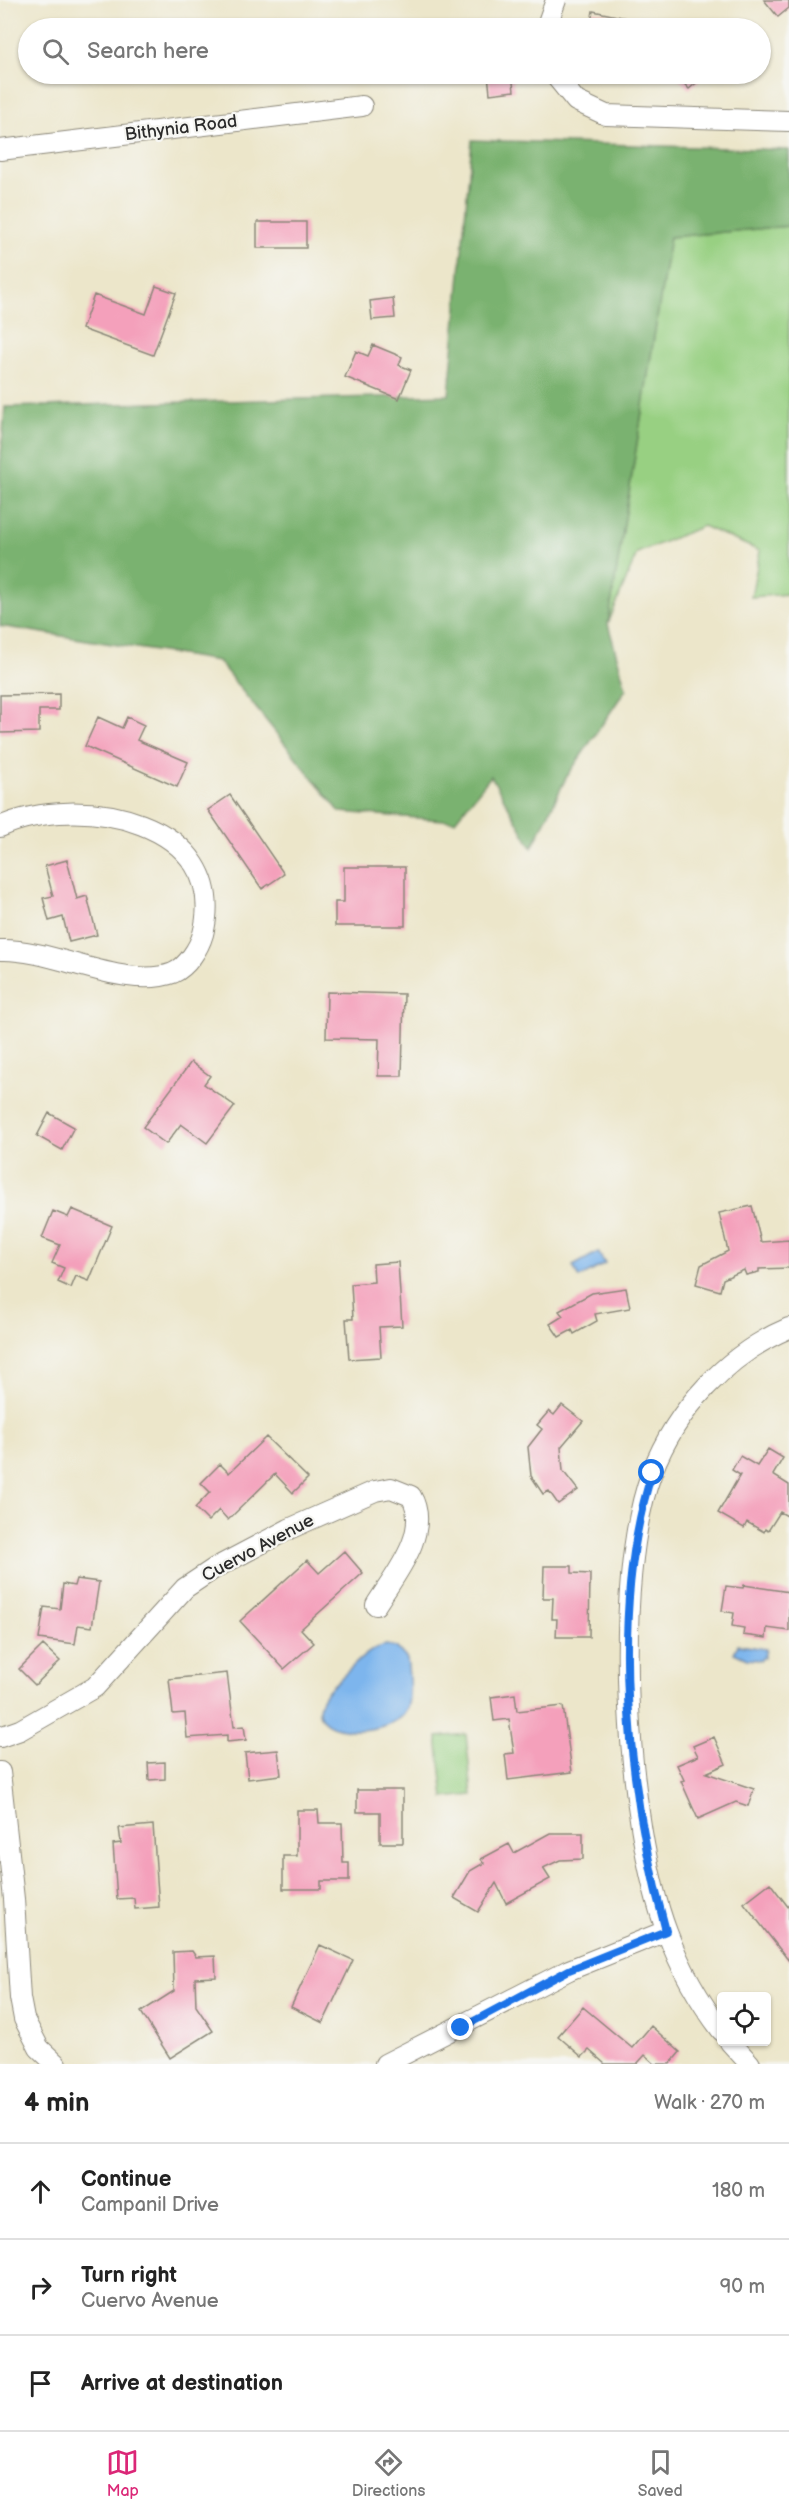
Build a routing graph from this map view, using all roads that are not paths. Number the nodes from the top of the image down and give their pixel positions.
1 (556, 0) edge
2 (550, 18) edge
3 (562, 84) edge
4 (362, 106) dead end
5 (789, 121) edge
6 (0, 150) edge
7 (0, 827) edge
8 (0, 950) edge
9 (789, 1328) edge
10 (376, 1605) dead end
11 (0, 1737) edge
12 (0, 1772) edge
13 (666, 1931) junction
14 (717, 2023) edge
15 (734, 2046) edge
16 (56, 2064) edge
17 (386, 2064) edge
18 (750, 2064) edge

1 - 2 street
3 - 5 street
4 - 6 street, Bithynia Road
7 - 8 street
9 - 13 street
10 - 11 street, Cuervo Avenue
12 - 16 street
13 - 14 street
13 - 17 street
15 - 18 street

